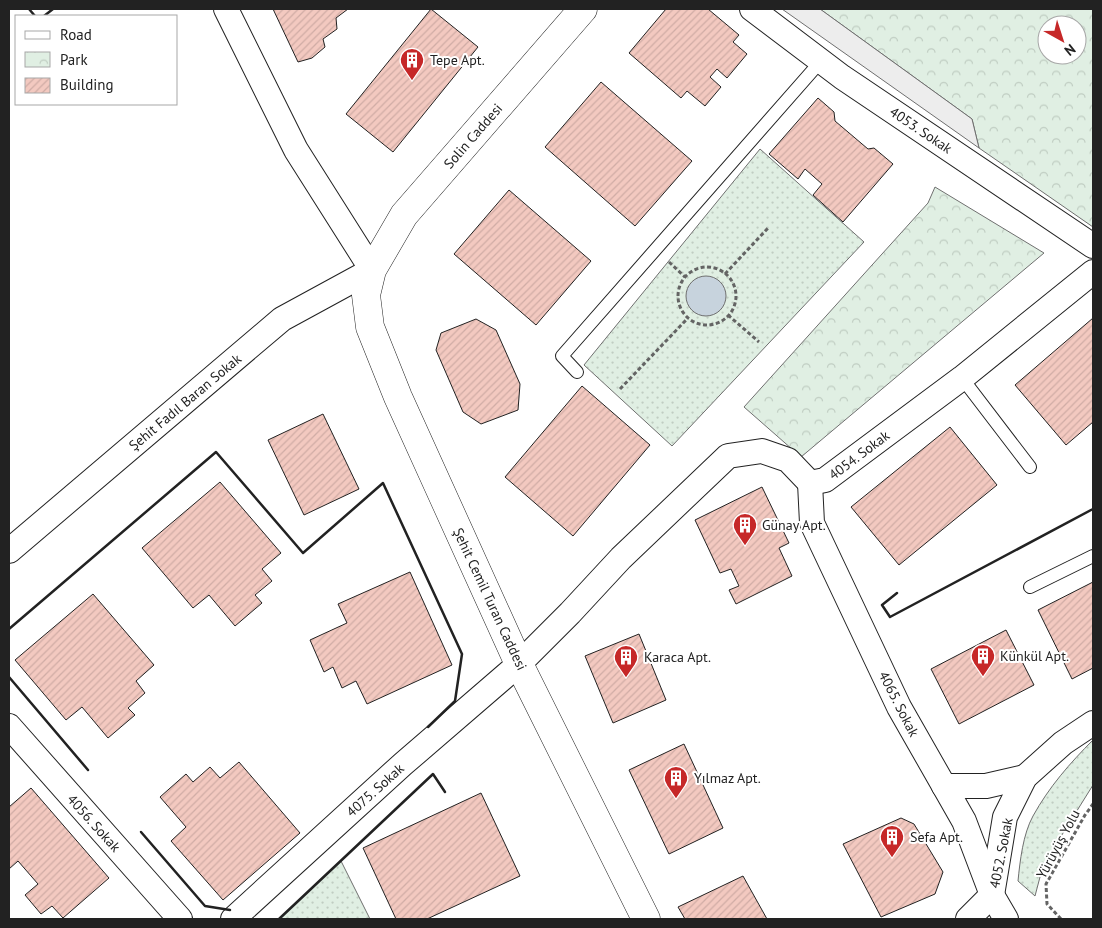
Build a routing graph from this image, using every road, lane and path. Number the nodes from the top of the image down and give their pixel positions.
1 (226, 9) edge
2 (583, 9) edge
3 (752, 9) edge
4 (821, 61) junction
5 (769, 228) dead end
6 (1093, 246) edge
7 (372, 270) junction
8 (1093, 272) edge
9 (725, 274) junction
10 (728, 315) junction
11 (688, 318) junction
12 (759, 342) dead end
13 (577, 372) dead end
14 (962, 378) junction
15 (620, 389) dead end
16 (1030, 467) dead end
17 (810, 483) junction
18 (9, 551) edge
19 (1093, 556) edge
20 (1030, 587) dead end
21 (519, 664) junction
22 (1093, 723) edge
23 (9, 726) edge
24 (1025, 777) junction
25 (944, 786) junction
26 (1093, 804) edge
27 (992, 895) junction
28 (180, 919) edge
29 (233, 919) edge
30 (646, 919) edge
31 (968, 919) edge
32 (1006, 919) edge
33 (1061, 919) edge

1 - 7 street
2 - 7 street, Solin Caddesi
3 - 4 street, 4053. Sokak
4 - 6 street, 4053. Sokak
4 - 13 lane
5 - 9 path
7 - 18 street, Şehit Fadıl Baran Sokak
7 - 21 street, Şehit Cemil Turan Caddesi
8 - 14 street, 4054. Sokak
9 - 10 path
9 - 11 path
10 - 11 path
10 - 12 path
11 - 15 path
14 - 16 lane
14 - 17 street, 4054. Sokak
17 - 21 street, 4054. Sokak
17 - 25 street, 4065. Sokak
19 - 20 lane
21 - 29 street, 4075. Sokak
21 - 30 street, Şehit Cemil Turan Caddesi
22 - 24 street, 4052. Sokak
23 - 28 street, 4056. Sokak
24 - 25 street
24 - 27 street, 4052. Sokak
25 - 27 street, 4065. Sokak
26 - 33 path, Yürüyüş Yolu
27 - 31 street, 4052. Sokak
27 - 32 street, 4065. Sokak

